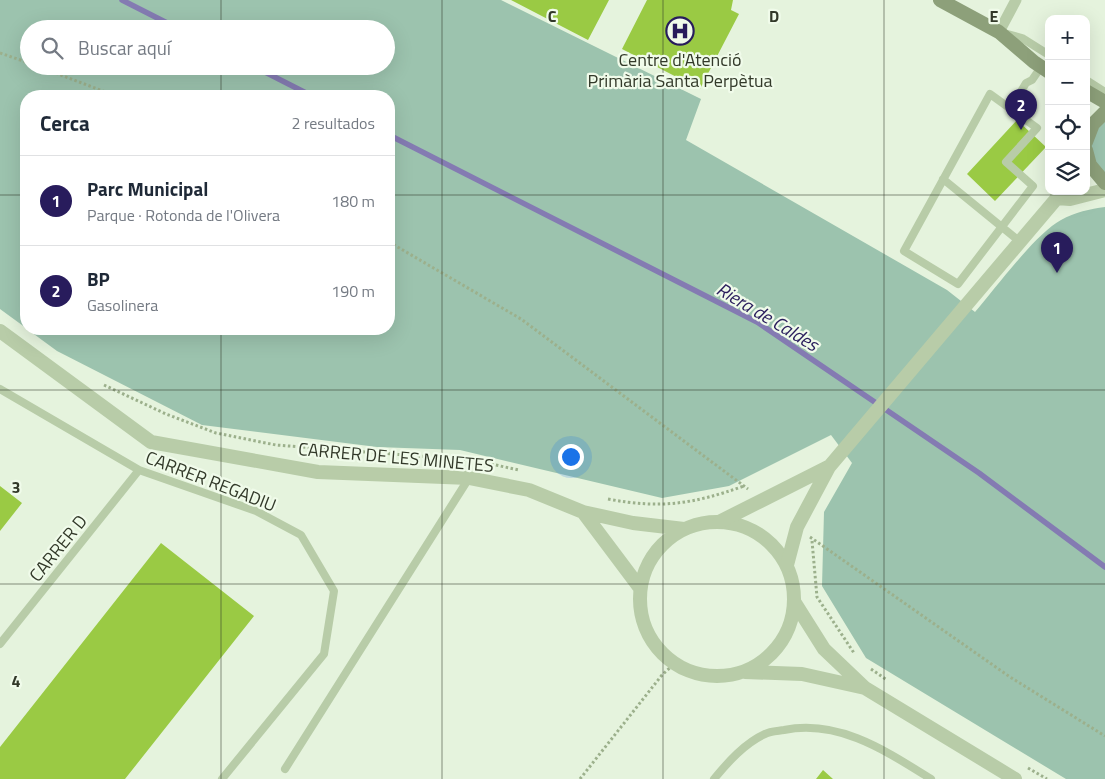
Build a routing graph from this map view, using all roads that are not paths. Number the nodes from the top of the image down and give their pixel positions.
1 (940, 0) edge
2 (1016, 0) edge
3 (999, 32) junction
4 (1045, 63) edge
5 (1045, 65) edge
6 (1090, 83) edge
7 (1105, 92) edge
8 (1090, 93) edge
9 (1105, 102) edge
10 (1011, 108) junction
11 (1105, 112) edge
12 (1090, 129) edge
13 (1090, 166) edge
14 (944, 179) junction
15 (1105, 182) edge
16 (1105, 190) edge
17 (1090, 194) edge
18 (1058, 195) edge
19 (1086, 195) edge
20 (1001, 226) junction
21 (1015, 246) junction
22 (0, 331) edge
23 (0, 389) edge
24 (829, 466) junction
25 (139, 470) junction
26 (469, 478) junction
27 (583, 512) junction
28 (719, 522) junction
29 (684, 529) junction
30 (787, 565) junction
31 (640, 588) junction
32 (795, 603) junction
33 (0, 644) edge
34 (744, 672) junction
35 (865, 688) junction
36 (285, 769) dead end
37 (222, 779) edge
38 (714, 779) edge
39 (931, 779) edge
40 (1016, 779) edge

1 - 3 main road
2 - 3 street
3 - 4 main road
5 - 10 lane
6 - 7 lane
8 - 9 main road
10 - 14 lane
10 - 20 lane
11 - 12 main road
13 - 15 main road
14 - 20 lane
14 - 20 lane
16 - 17 street
18 - 19 street
18 - 21 street
20 - 21 lane
21 - 24 street
22 - 26 street, CARRER DE LES MINETES
23 - 25 lane, CARRER REGADIU
24 - 28 street
24 - 30 street
25 - 33 lane, CARRER D
25 - 37 lane, CARRER REGADIU
26 - 27 street, CARRER DE LES MINETES
26 - 36 lane
27 - 29 street, CARRER DE LES MINETES
27 - 31 street
28 - 29 street
28 - 30 street
29 - 31 street
30 - 32 street
31 - 34 street
32 - 34 street
32 - 35 street
34 - 35 street
35 - 40 street
38 - 39 lane

